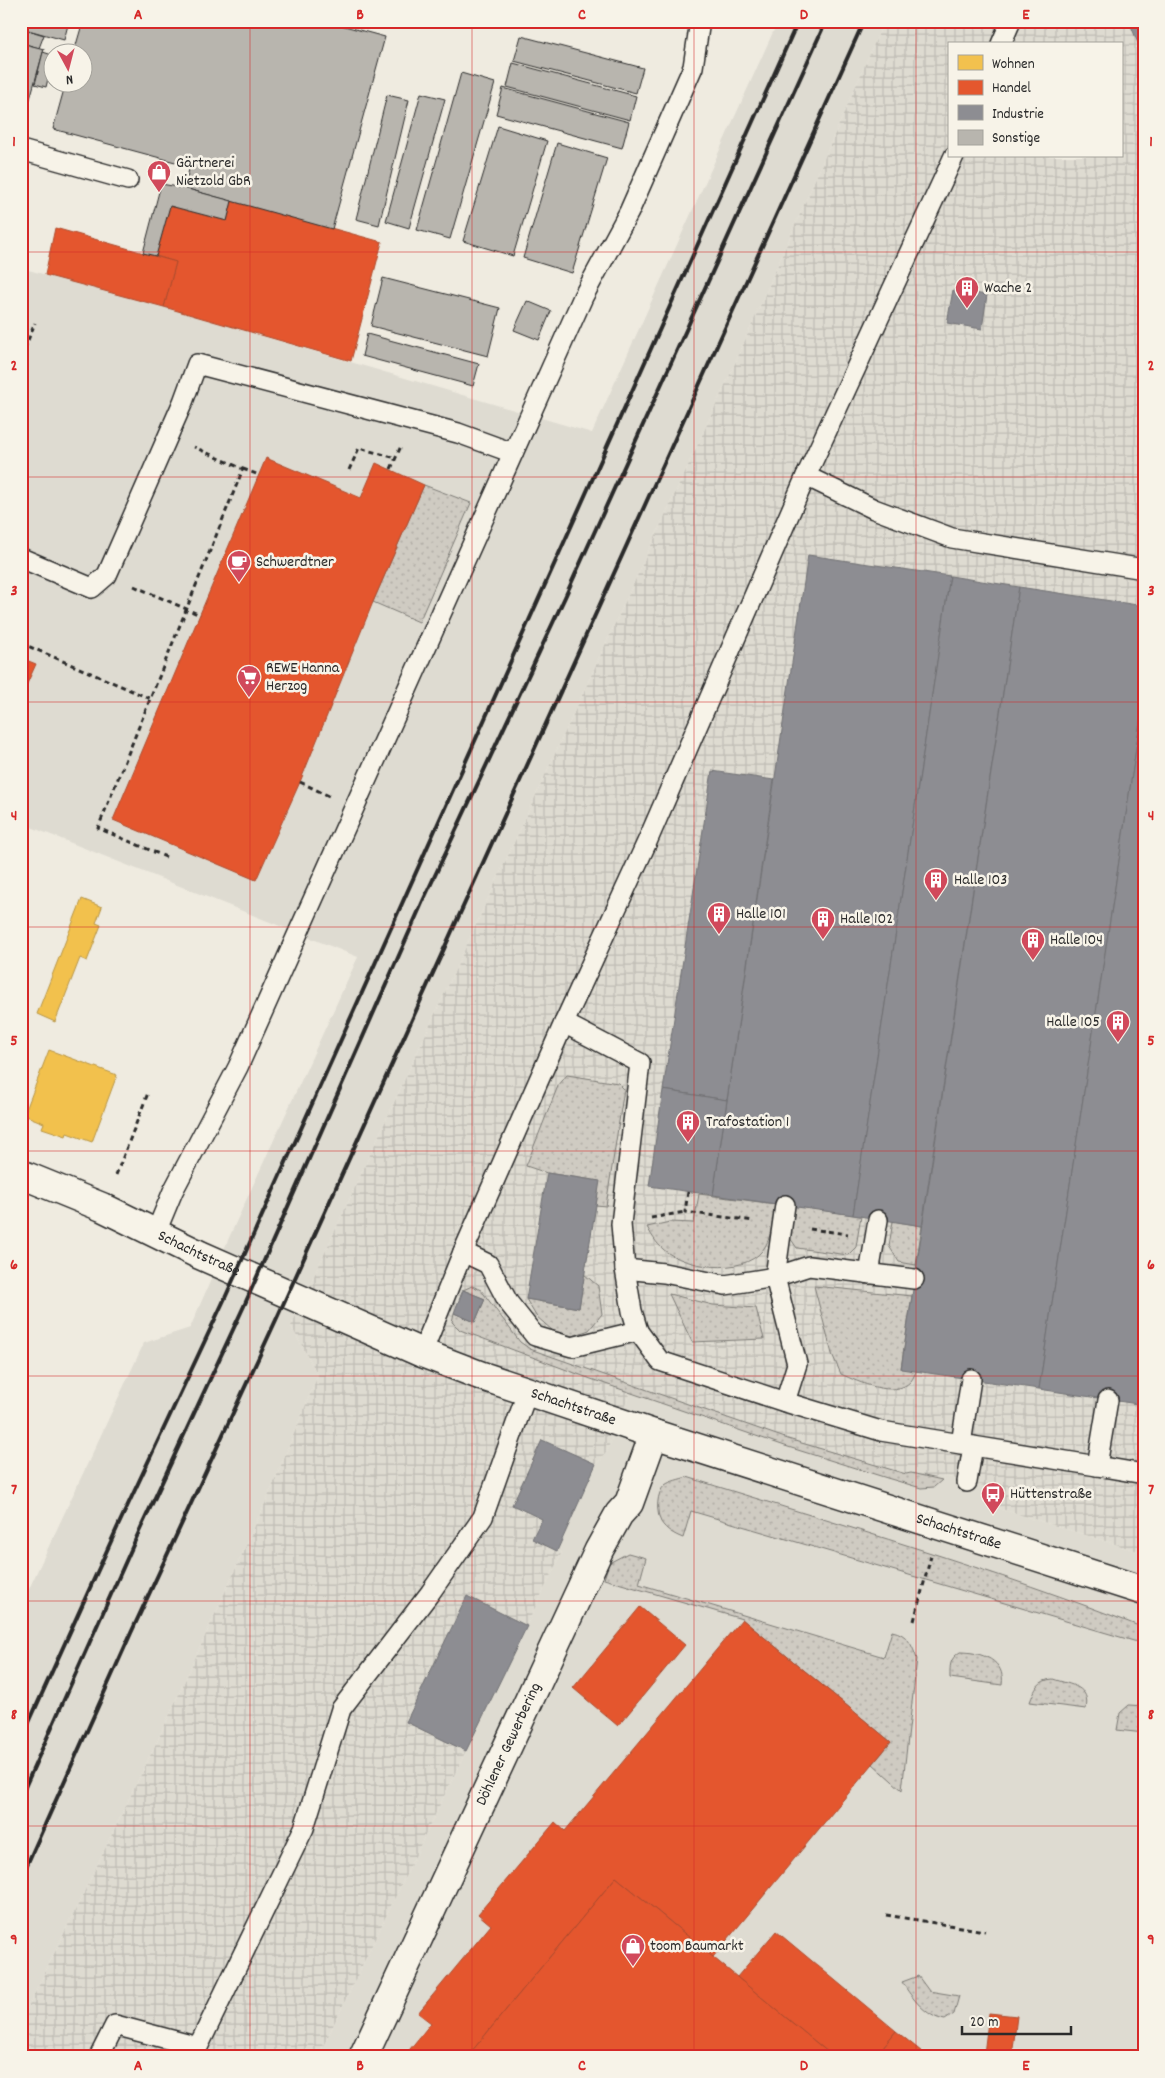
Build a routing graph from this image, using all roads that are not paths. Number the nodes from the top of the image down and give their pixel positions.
1 (1011, 21) edge
2 (699, 30) edge
3 (1002, 42) edge
4 (21, 150) edge
5 (953, 158) edge
6 (128, 180) dead end
7 (513, 453) junction
8 (806, 476) junction
9 (21, 558) edge
10 (1144, 569) edge
11 (564, 1023) junction
12 (21, 1174) edge
13 (785, 1205) dead end
14 (878, 1220) dead end
15 (156, 1232) junction
16 (463, 1252) junction
17 (625, 1269) junction
18 (869, 1274) junction
19 (775, 1277) junction
20 (914, 1279) dead end
21 (638, 1331) junction
22 (422, 1353) junction
23 (970, 1379) dead end
24 (528, 1390) junction
25 (1108, 1400) dead end
26 (786, 1402) junction
27 (654, 1434) junction
28 (967, 1445) junction
29 (1097, 1466) junction
30 (1144, 1474) edge
31 (967, 1482) dead end
32 (1144, 1591) edge
33 (99, 2057) edge
34 (363, 2057) edge

1 - 3 lane
2 - 7 lane
4 - 6 lane
5 - 8 lane
7 - 9 lane
7 - 15 lane
8 - 10 lane
8 - 11 lane
11 - 16 lane
11 - 17 lane
12 - 15 street, Schachtstraße
13 - 19 lane
14 - 18 lane
15 - 22 street, Schachtstraße
16 - 21 lane
16 - 22 lane
17 - 19 lane
17 - 21 lane
18 - 19 lane
18 - 20 lane
19 - 26 lane
21 - 26 lane
22 - 24 street, Schachtstraße
23 - 28 lane
24 - 27 street, Schachtstraße
24 - 33 lane
25 - 29 lane
26 - 28 lane
27 - 32 street, Schachtstraße
27 - 34 street, Döhlener Gewerbering
28 - 29 lane
28 - 31 lane
29 - 30 lane

